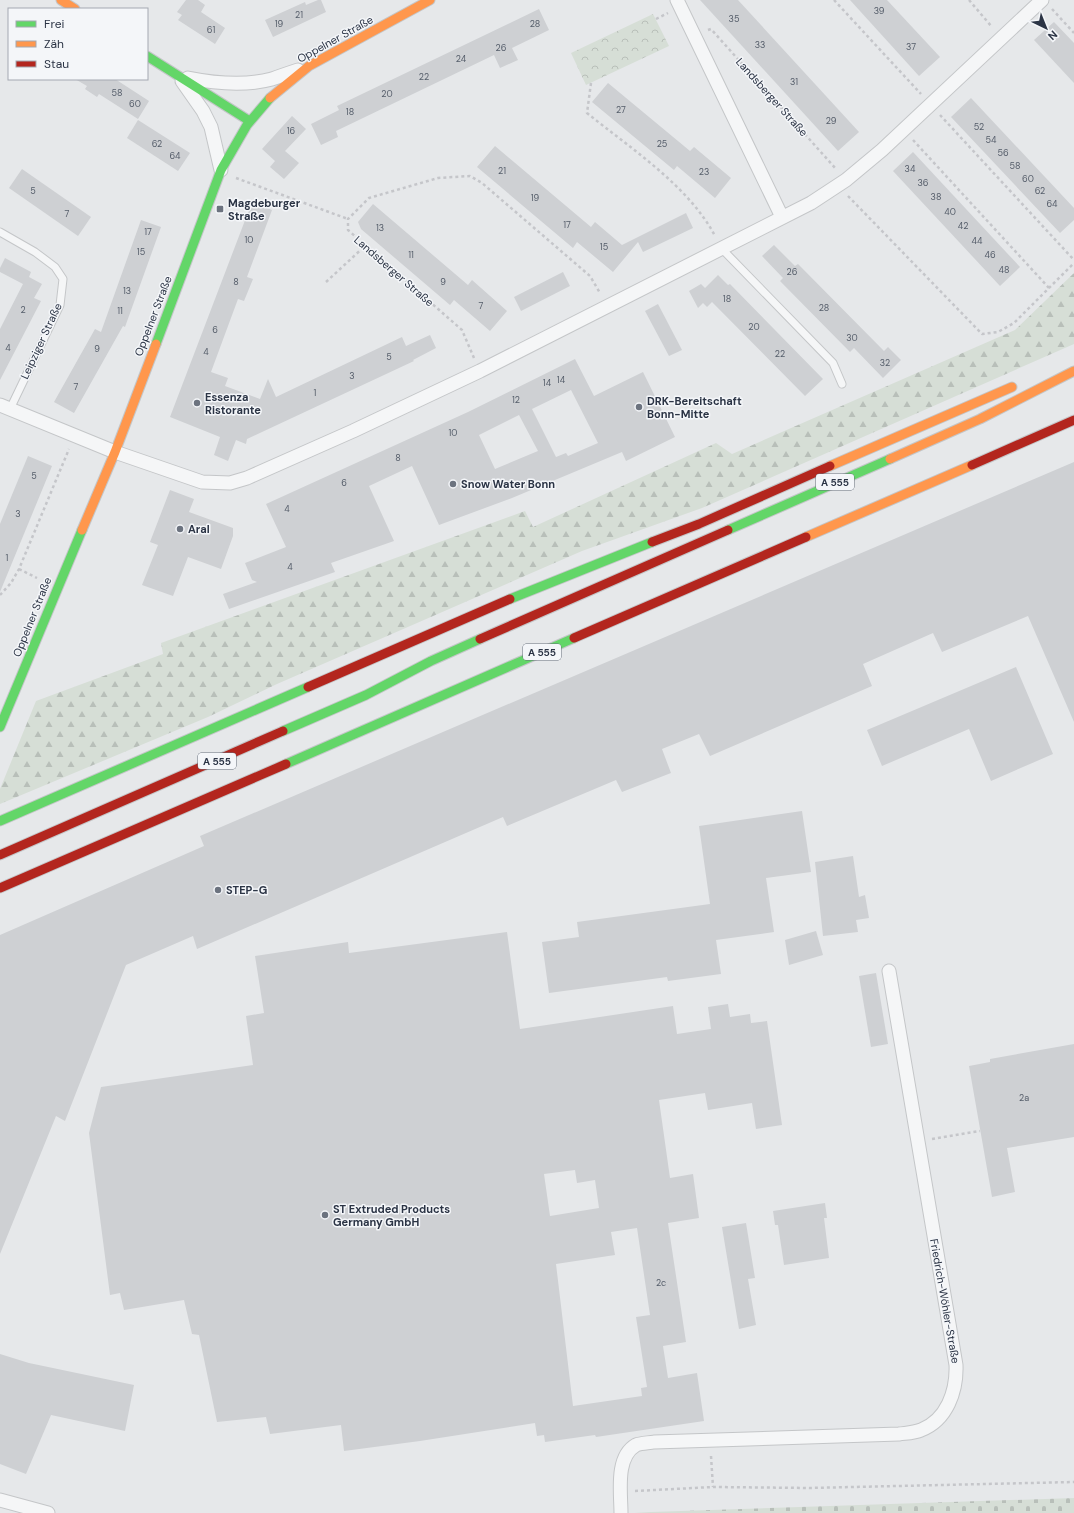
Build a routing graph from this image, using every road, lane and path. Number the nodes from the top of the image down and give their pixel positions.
1 (61, 0) edge
2 (430, 0) edge
3 (677, 0) edge
4 (834, 0) edge
5 (969, 0) edge
6 (1045, 3) edge
7 (73, 8) edge
8 (1074, 33) edge
9 (1002, 37) junction
10 (694, 38) junction
11 (148, 57) edge
12 (309, 66) junction
13 (178, 76) junction
14 (591, 82) dead end
15 (931, 104) junction
16 (248, 120) junction
17 (904, 130) junction
18 (221, 170) junction
19 (235, 178) dead end
20 (842, 183) junction
21 (782, 217) junction
22 (348, 219) junction
23 (0, 232) edge
24 (366, 246) junction
25 (722, 249) junction
26 (1074, 261) edge
27 (326, 282) dead end
28 (1049, 288) junction
29 (608, 308) junction
30 (1074, 370) edge
31 (480, 371) junction
32 (1044, 375) dead end
33 (1022, 382) dead end
34 (842, 384) dead end
35 (5, 407) edge
36 (1074, 420) edge
37 (74, 436) junction
38 (115, 452) junction
39 (19, 569) junction
40 (37, 578) dead end
41 (0, 595) edge
42 (430, 661) junction
43 (372, 681) dead end
44 (0, 727) edge
45 (0, 821) edge
46 (0, 855) edge
47 (0, 888) edge
48 (889, 971) dead end
49 (980, 1131) dead end
50 (918, 1142) junction
51 (706, 1441) junction
52 (1074, 1482) edge
53 (713, 1487) junction
54 (621, 1492) junction
55 (0, 1500) edge
56 (48, 1513) edge
57 (620, 1513) edge

1 - 7 main road
2 - 12 main road, Oppelner Straße
3 - 10 street
4 - 15 path
5 - 9 path
6 - 8 path
6 - 9 street
9 - 15 street
10 - 20 path, Landsberger Straße
10 - 21 street
11 - 13 main road
12 - 13 street
12 - 16 main road, Oppelner Straße
13 - 16 main road
13 - 18 street
14 - 25 path
15 - 17 street
15 - 26 path
16 - 18 main road, Oppelner Straße
17 - 20 street
17 - 28 path
18 - 38 main road, Oppelner Straße
19 - 22 path
20 - 21 street
20 - 28 path
21 - 25 street
22 - 24 path, Landsberger Straße
22 - 29 path
23 - 35 lane, Leipziger Straße
24 - 27 path
24 - 31 path, Landsberger Straße
25 - 29 street
25 - 34 lane
26 - 28 path
29 - 31 street
30 - 32 main road
30 - 42 main road, A 555
31 - 38 street
33 - 45 main road
35 - 37 street
36 - 47 main road, A 555
37 - 38 street
37 - 39 path
38 - 44 main road, Oppelner Straße
39 - 40 path
39 - 41 path
42 - 43 main road
42 - 46 main road, A 555
48 - 50 street, Friedrich-Wöhler-Straße
49 - 50 path
50 - 51 street, Friedrich-Wöhler-Straße
51 - 53 path
51 - 54 street, Friedrich-Wöhler-Straße
52 - 53 path
53 - 54 path
54 - 57 street, Friedrich-Wöhler-Straße
55 - 56 street

